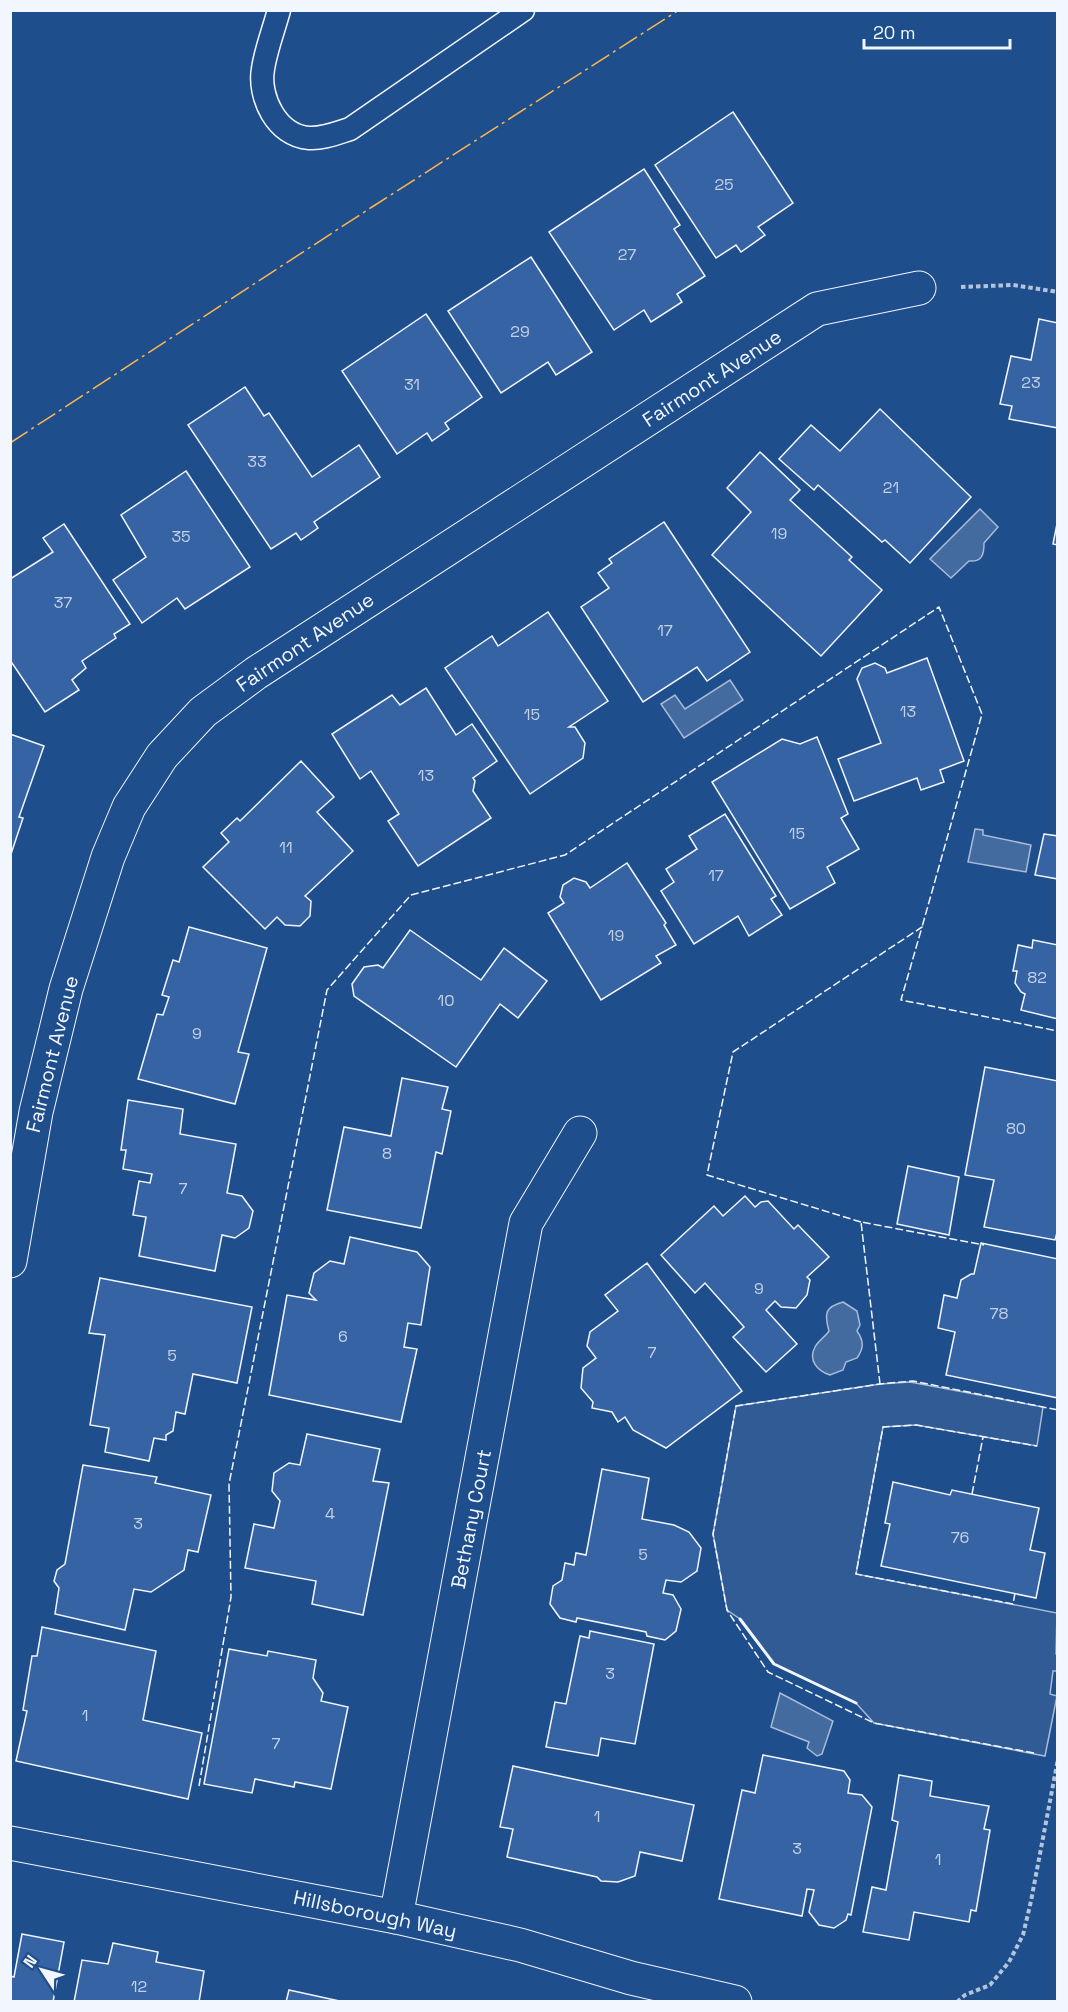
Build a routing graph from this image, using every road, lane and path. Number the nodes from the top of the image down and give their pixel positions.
1 (279, 10) edge
2 (523, 10) edge
3 (919, 288) joint
4 (1058, 292) edge
5 (580, 1133) dead end
6 (10, 1261) edge
7 (1058, 1759) edge
8 (10, 1844) edge
9 (396, 1917) junction
10 (735, 2001) edge
11 (957, 2001) edge

1 - 2 lane
3 - 4 path
3 - 6 street, Fairmont Avenue
5 - 9 street, Bethany Court
7 - 11 path
8 - 9 street, Hillsborough Way
9 - 10 street, Hillsborough Way

